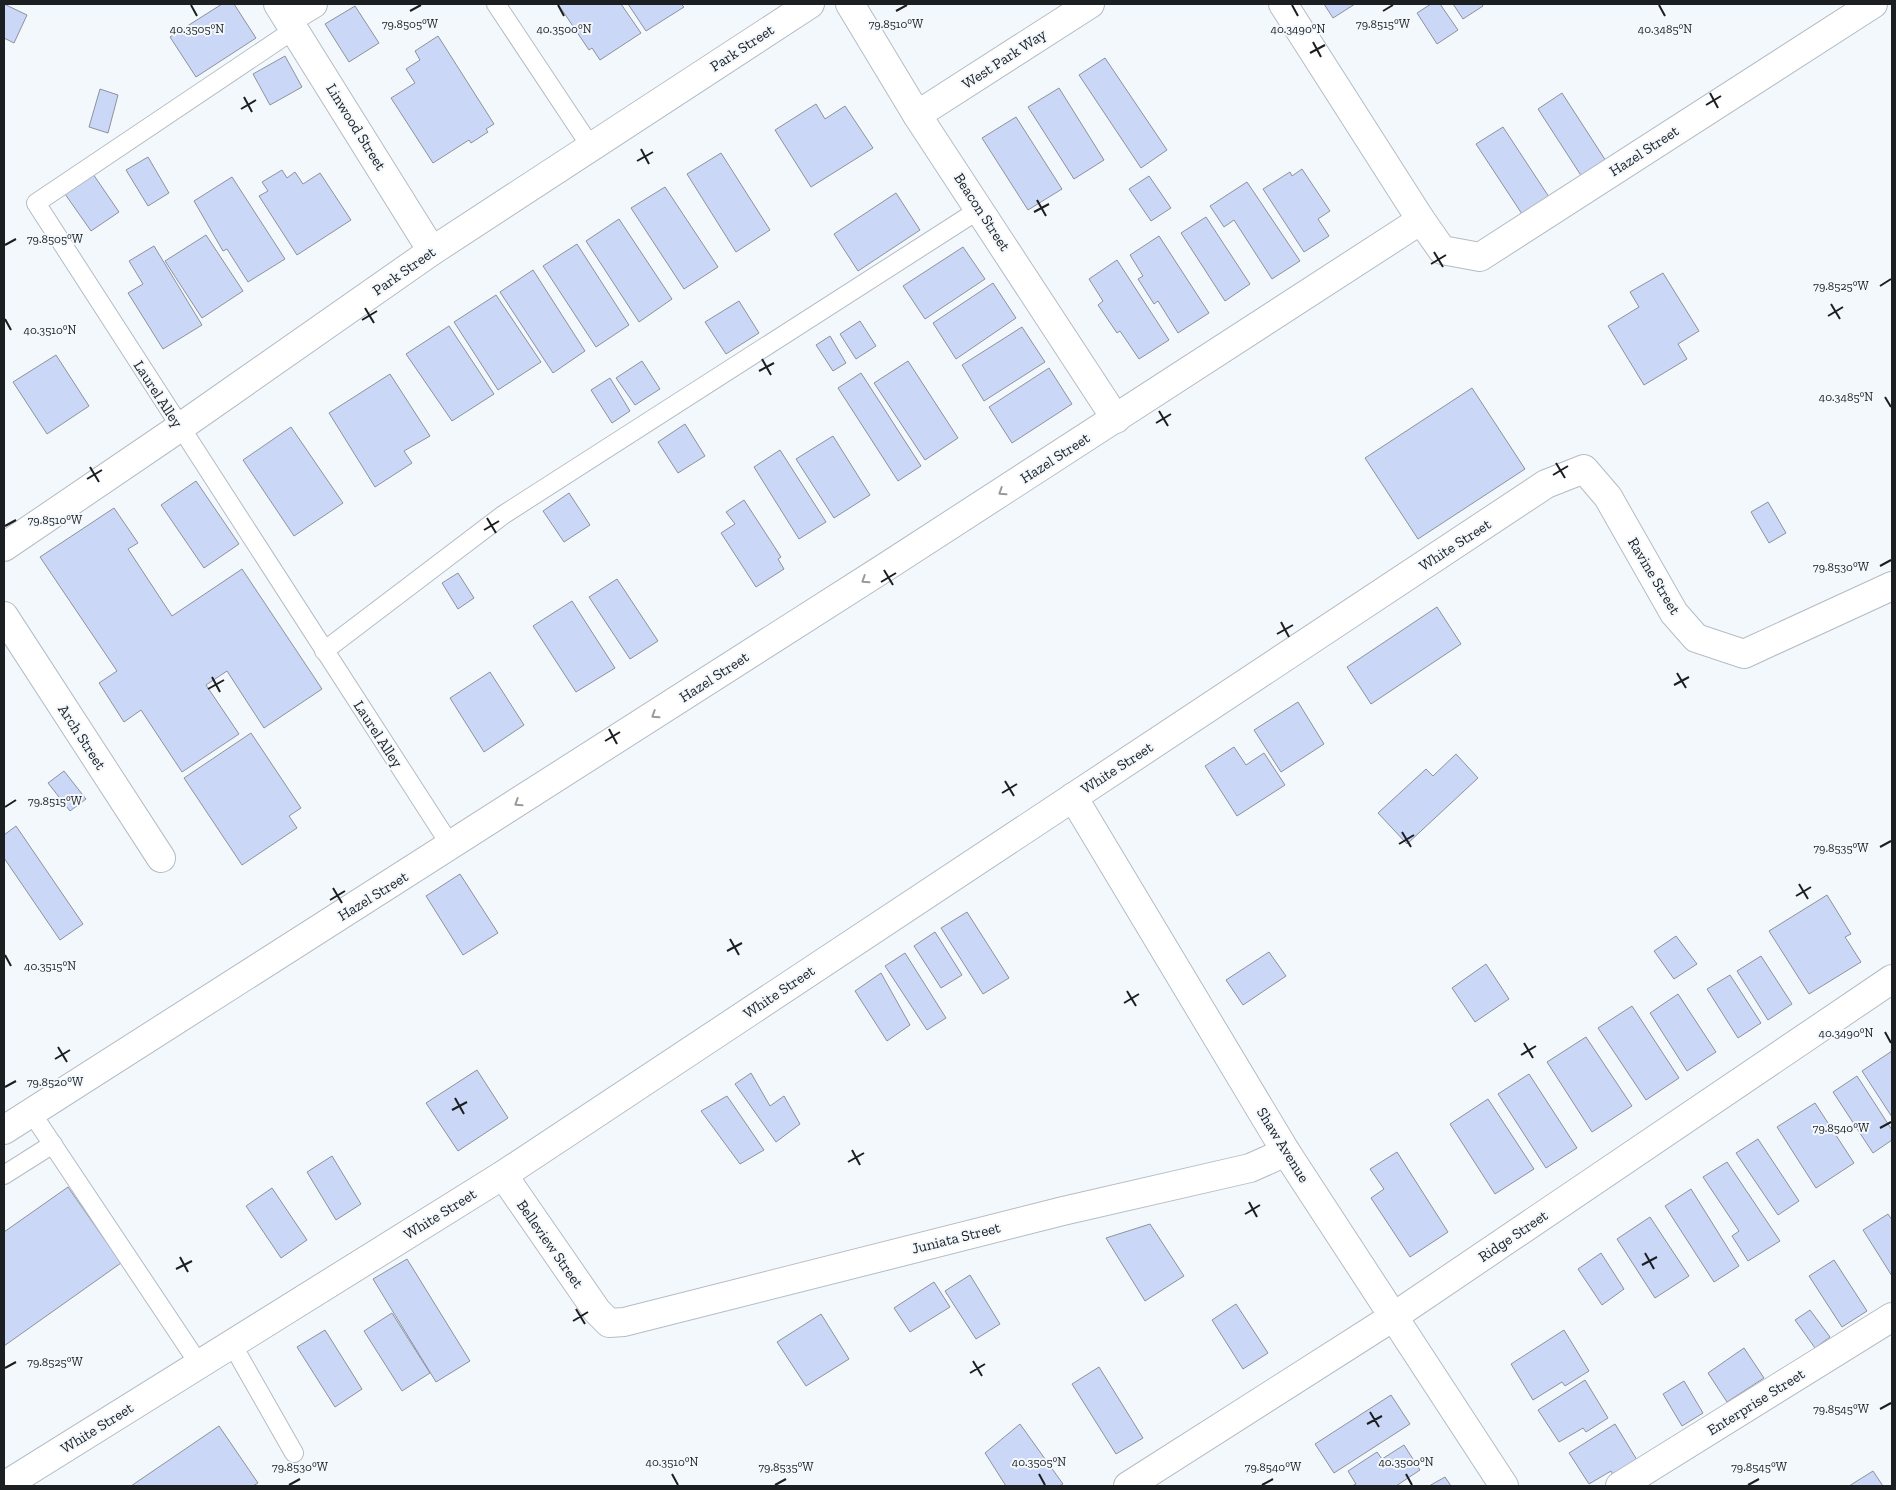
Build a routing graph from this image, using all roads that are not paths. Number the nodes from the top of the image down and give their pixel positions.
1 (313, 4) edge
2 (496, 4) edge
3 (810, 4) edge
4 (850, 4) edge
5 (1090, 4) edge
6 (1283, 4) edge
7 (1872, 4) edge
8 (287, 17) edge
9 (918, 115) junction
10 (591, 147) junction
11 (980, 209) junction
12 (1421, 220) junction
13 (432, 251) junction
14 (1116, 419) junction
15 (179, 428) junction
16 (1546, 484) joint
17 (4, 547) edge
18 (1892, 586) edge
19 (4, 616) edge
20 (324, 651) junction
21 (1073, 797) junction
22 (451, 846) junction
23 (161, 858) dead end
24 (1892, 979) edge
25 (31, 1112) junction
26 (4, 1130) edge
27 (53, 1144) junction
28 (1286, 1152) junction
29 (4, 1175) edge
30 (503, 1175) junction
31 (1393, 1317) junction
32 (1892, 1317) edge
33 (624, 1322) joint
34 (232, 1344) junction
35 (199, 1364) junction
36 (294, 1453) dead end
37 (4, 1486) edge
38 (1128, 1486) edge
39 (1504, 1486) edge
40 (1620, 1486) edge

1 - 8 street
2 - 10 lane
3 - 10 street, Park Street
4 - 9 street, Beacon Street
5 - 9 street, West Park Way
6 - 12 street, Hazel Street
7 - 12 street, Hazel Street
8 - 13 street, Linwood Street
8 - 15 lane, Laurel Alley
9 - 11 street, Beacon Street
10 - 13 street, Park Street
11 - 14 street, Beacon Street
11 - 20 lane
12 - 14 street, Hazel Street
13 - 15 street, Park Street
14 -> 22 street, Hazel Street
15 - 17 street, Park Street
15 - 20 lane, Laurel Alley
16 - 18 street, Ravine Street
16 - 21 street, White Street
19 - 23 street, Arch Street
20 - 22 lane, Laurel Alley
21 - 28 street, Shaw Avenue
21 - 30 street, White Street
22 - 25 street, Hazel Street
24 - 31 street, Ridge Street
25 - 26 street, Hazel Street
25 - 27 lane
27 - 29 lane
27 - 35 lane
28 - 31 street, Shaw Avenue
28 - 33 street, Juniata Street
30 - 33 street, Belleview Street
30 - 34 street, White Street
31 - 38 street, Ridge Street
31 - 39 street, Shaw Avenue
32 - 40 street, Enterprise Street
34 - 35 street, White Street
34 - 36 lane
35 - 37 street, White Street

